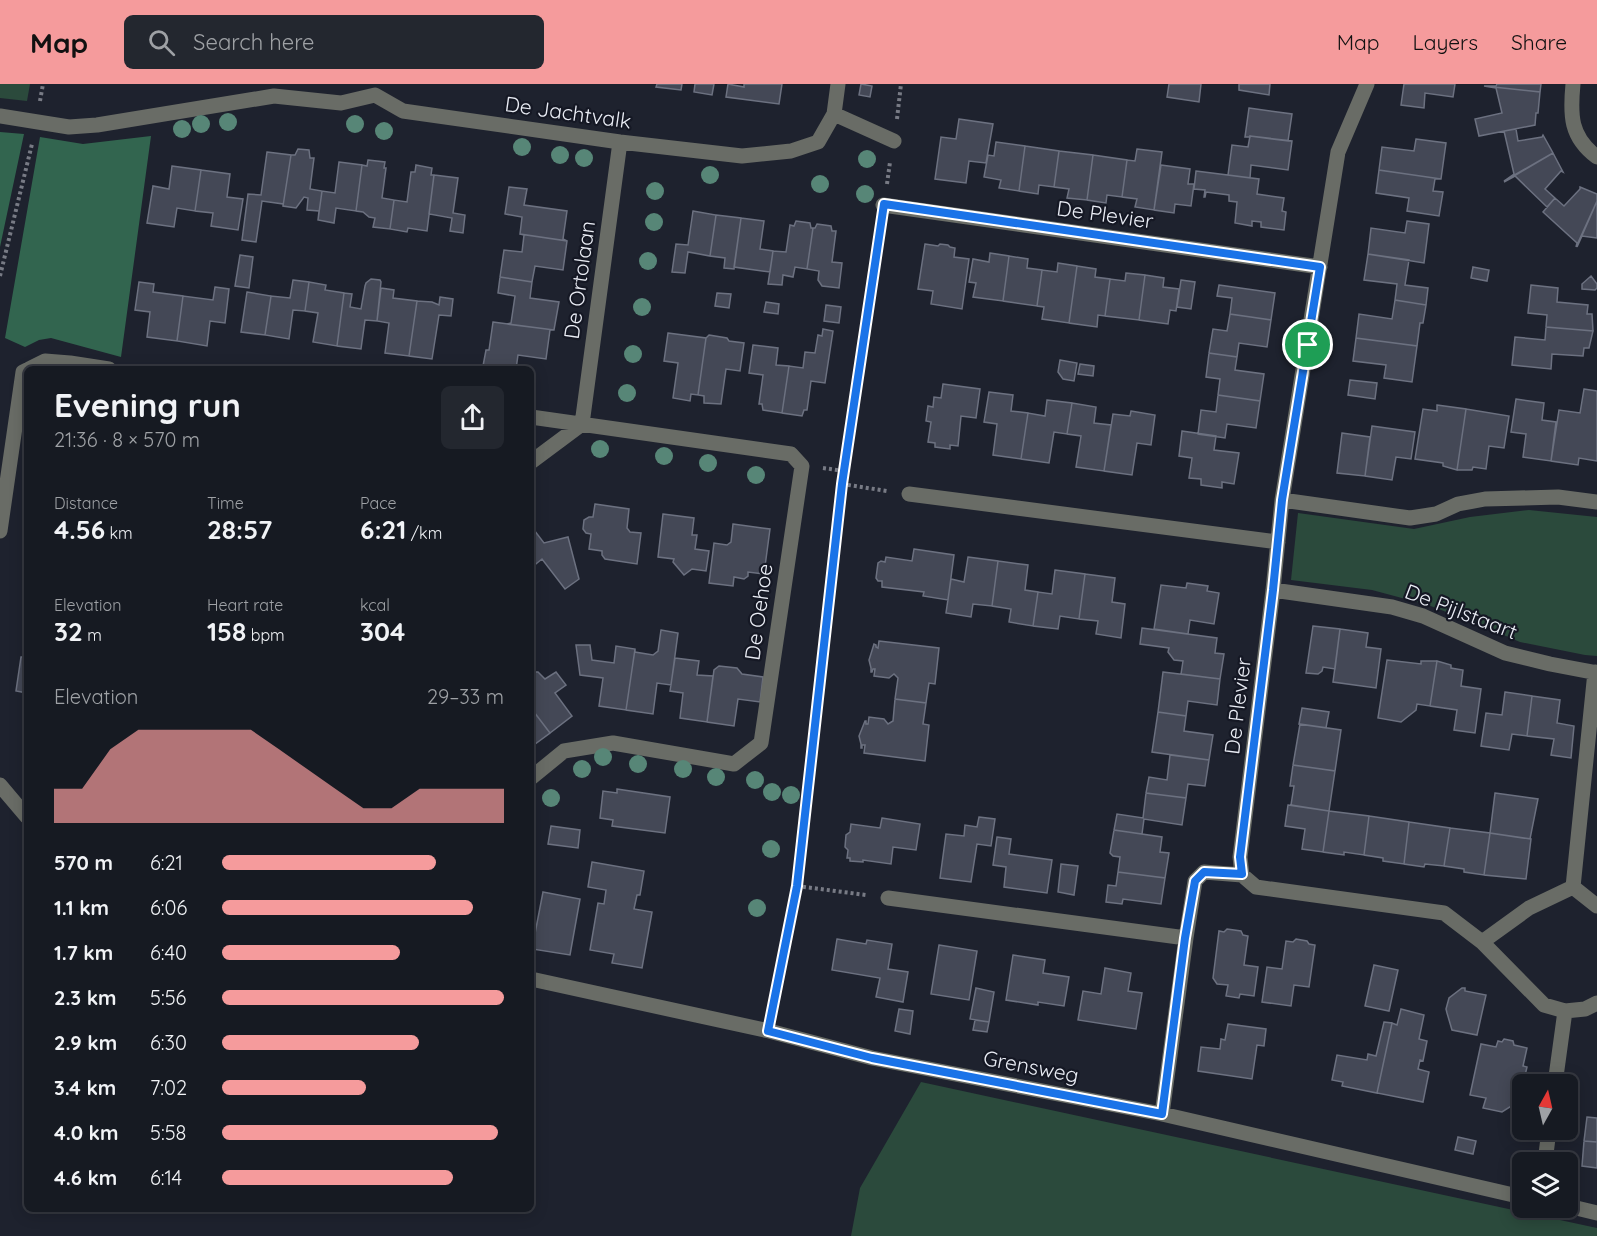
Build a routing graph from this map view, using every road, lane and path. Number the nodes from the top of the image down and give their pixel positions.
1 (43, 84) edge
2 (838, 84) edge
3 (901, 84) edge
4 (1367, 84) edge
5 (1573, 84) edge
6 (376, 90) edge
7 (834, 114) junction
8 (0, 116) edge
9 (38, 121) junction
10 (894, 141) junction
11 (620, 142) junction
12 (1597, 157) edge
13 (884, 204) junction
14 (1320, 267) junction
15 (0, 276) edge
16 (36, 366) edge
17 (90, 366) edge
18 (24, 372) edge
19 (534, 417) edge
20 (582, 424) junction
21 (534, 460) edge
22 (842, 484) junction
23 (909, 494) joint
24 (1282, 500) junction
25 (1597, 502) edge
26 (0, 531) edge
27 (1278, 542) junction
28 (1273, 590) junction
29 (1596, 673) edge
30 (534, 776) edge
31 (0, 785) edge
32 (24, 814) edge
33 (1242, 874) junction
34 (797, 886) junction
35 (1573, 887) junction
36 (888, 898) joint
37 (1597, 906) edge
38 (1185, 938) junction
39 (1482, 942) junction
40 (534, 980) edge
41 (1597, 1003) edge
42 (1565, 1011) junction
43 (768, 1031) junction
44 (1556, 1074) edge
45 (1162, 1114) junction
46 (1512, 1195) edge
47 (1578, 1208) edge
48 (1597, 1213) edge

1 - 9 path
2 - 7 street, De Jachtvalk
3 - 10 path
4 - 14 street, De Plevier
5 - 12 street
6 - 9 street, De Jachtvalk
6 - 11 street, De Jachtvalk
7 - 10 street
7 - 11 street, De Jachtvalk
8 - 9 street, De Jachtvalk
9 - 15 path
10 - 13 path
11 - 20 street, De Ortolaan
13 - 14 street, De Plevier
13 - 22 path
14 - 24 street, De Plevier
16 - 17 street
18 - 26 street
19 - 20 street
20 - 21 street
20 - 30 street, De Oehoe
22 - 23 path
22 - 34 path
23 - 27 street
24 - 25 street
24 - 27 street, De Plevier
27 - 28 street, De Plevier
28 - 29 street, De Pijlstaart
28 - 33 street, De Plevier
29 - 35 street
31 - 32 street
33 - 38 street
33 - 39 street
34 - 36 path
34 - 43 path
35 - 37 street
35 - 39 street
36 - 38 street
38 - 45 street
39 - 42 street
40 - 43 street, Grensweg
41 - 42 street
42 - 44 street
43 - 45 street, Grensweg
45 - 46 street, Grensweg
47 - 48 street

